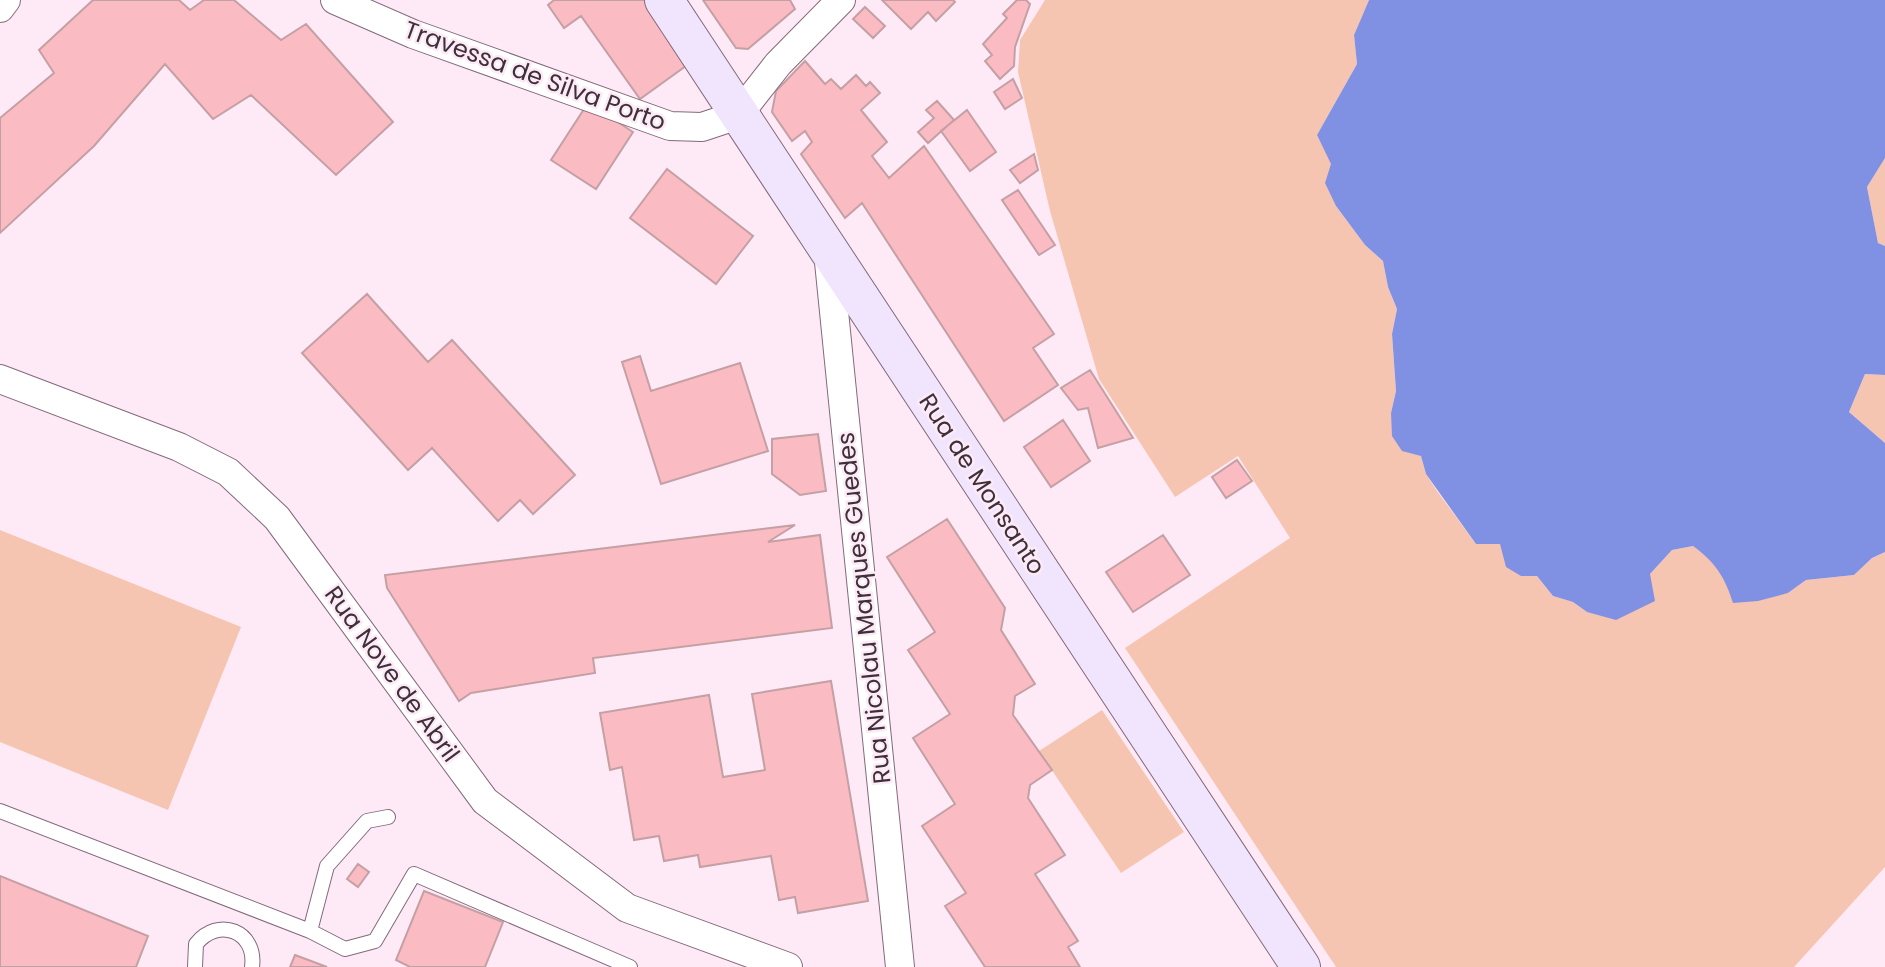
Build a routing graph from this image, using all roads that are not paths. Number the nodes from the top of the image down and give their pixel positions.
1 (6, 0) edge
2 (335, 0) edge
3 (664, 0) edge
4 (841, 0) edge
5 (0, 8) edge
6 (738, 115) junction
7 (828, 250) junction
8 (0, 379) edge
9 (0, 811) edge
10 (388, 817) dead end
11 (240, 904) junction
12 (230, 928) junction
13 (310, 931) junction
14 (195, 967) edge
15 (251, 967) edge
16 (630, 967) edge
17 (788, 967) edge
18 (900, 967) edge
19 (1301, 967) edge

1 - 5 street
2 - 6 street, Travessa de Silva Porto
3 - 6 street, Rua de Monsanto
4 - 6 street
6 - 7 street, Rua de Monsanto
7 - 18 street, Rua Nicolau Marques Guedes
7 - 19 street, Rua de Monsanto
8 - 17 street, Rua Nove de Abril
9 - 11 lane
10 - 13 lane
11 - 12 lane
11 - 13 lane
12 - 14 lane
12 - 15 lane
13 - 16 lane

